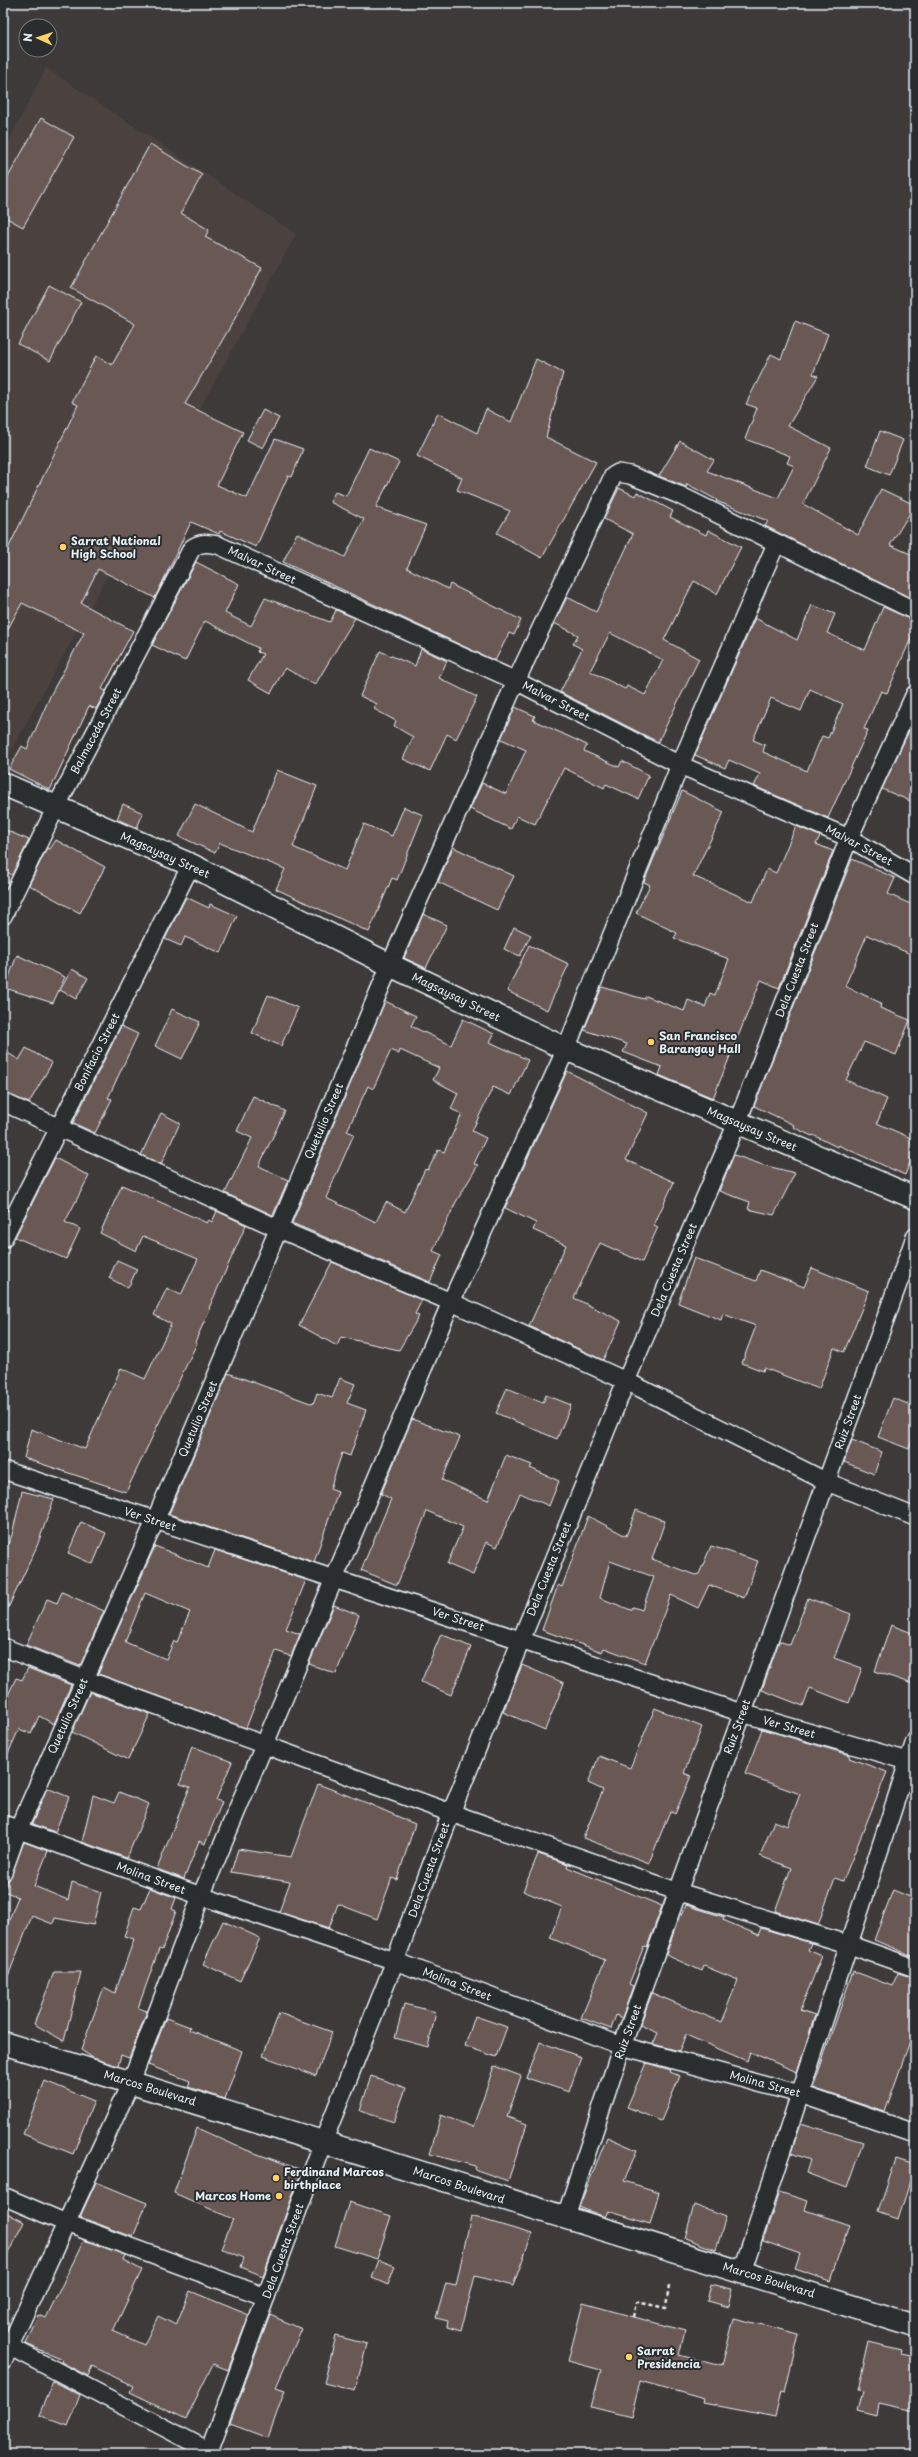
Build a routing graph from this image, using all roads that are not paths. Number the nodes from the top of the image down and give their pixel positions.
1 (776, 544) junction
2 (192, 548) joint
3 (915, 611) edge
4 (516, 681) junction
5 (915, 694) edge
6 (680, 765) junction
7 (3, 784) edge
8 (56, 807) junction
9 (849, 838) junction
10 (191, 865) junction
11 (915, 876) edge
12 (3, 916) edge
13 (390, 965) junction
14 (566, 1049) junction
15 (3, 1102) edge
16 (737, 1123) junction
17 (59, 1129) junction
18 (915, 1198) edge
19 (279, 1230) junction
20 (915, 1237) edge
21 (3, 1239) edge
22 (451, 1302) junction
23 (626, 1381) junction
24 (3, 1470) edge
25 (827, 1482) junction
26 (915, 1517) edge
27 (155, 1521) junction
28 (334, 1578) junction
29 (521, 1640) junction
30 (3, 1647) edge
31 (84, 1679) junction
32 (742, 1713) junction
33 (915, 1741) edge
34 (264, 1745) junction
35 (911, 1762) edge
36 (450, 1813) junction
37 (11, 1827) edge
38 (3, 1872) edge
39 (679, 1892) junction
40 (201, 1896) junction
41 (850, 1945) junction
42 (396, 1961) junction
43 (915, 1968) edge
44 (3, 2043) edge
45 (622, 2046) junction
46 (131, 2082) junction
47 (800, 2094) junction
48 (915, 2133) edge
49 (323, 2142) junction
50 (3, 2196) edge
51 (566, 2219) junction
52 (66, 2223) junction
53 (742, 2272) junction
54 (266, 2297) junction
55 (915, 2326) edge
56 (5, 2350) edge
57 (208, 2452) edge

1 - 3 street
1 - 4 street, Quetulio Street
1 - 6 street
2 - 4 street, Malvar Street
2 - 8 street, Balmaceda Street
4 - 6 street, Malvar Street
4 - 13 street, Quetulio Street
5 - 9 street, Dela Cuesta Street
6 - 9 street, Malvar Street
6 - 14 street
7 - 8 main road, Magsaysay Street
8 - 10 main road, Magsaysay Street
8 - 12 street, Balmaceda Street
9 - 11 street, Malvar Street
9 - 16 street, Dela Cuesta Street
10 - 13 main road, Magsaysay Street
10 - 17 street, Bonifacio Street
13 - 14 main road, Magsaysay Street
13 - 19 street, Quetulio Street
14 - 16 main road, Magsaysay Street
14 - 22 street
15 - 17 street
16 - 18 main road, Magsaysay Street
16 - 23 street, Dela Cuesta Street
17 - 19 street
17 - 21 street, Bonifacio Street
19 - 22 street
19 - 27 street, Quetulio Street
20 - 25 street, Ruiz Street
22 - 23 street
22 - 28 street
23 - 25 street
23 - 29 street, Dela Cuesta Street
24 - 27 street, Ver Street
25 - 26 street
25 - 32 street, Ruiz Street
27 - 28 street, Ver Street
27 - 31 street, Quetulio Street
28 - 29 street, Ver Street
28 - 34 street
29 - 32 street, Ver Street
29 - 36 street, Dela Cuesta Street
30 - 31 street
31 - 34 street
31 - 37 street, Quetulio Street
32 - 35 street, Ver Street
32 - 39 street, Ruiz Street
33 - 35 street
34 - 36 street
34 - 40 street
35 - 41 street
36 - 39 street
36 - 42 street, Dela Cuesta Street
37 - 38 street, Quetulio Street
37 - 40 street, Molina Street
39 - 41 street
39 - 45 street, Ruiz Street
40 - 42 street, Molina Street
40 - 46 street
41 - 43 street
41 - 47 street
42 - 45 street, Molina Street
42 - 49 street, Dela Cuesta Street
44 - 46 main road, Marcos Boulevard
45 - 47 street, Molina Street
45 - 51 street, Ruiz Street
46 - 49 main road, Marcos Boulevard
46 - 52 street
47 - 48 street, Molina Street
47 - 53 street
49 - 51 main road, Marcos Boulevard
49 - 54 street, Dela Cuesta Street
50 - 52 street
51 - 53 main road, Marcos Boulevard
52 - 54 street
52 - 56 street
53 - 55 main road, Marcos Boulevard
54 - 57 street, Dela Cuesta Street
56 - 57 street

